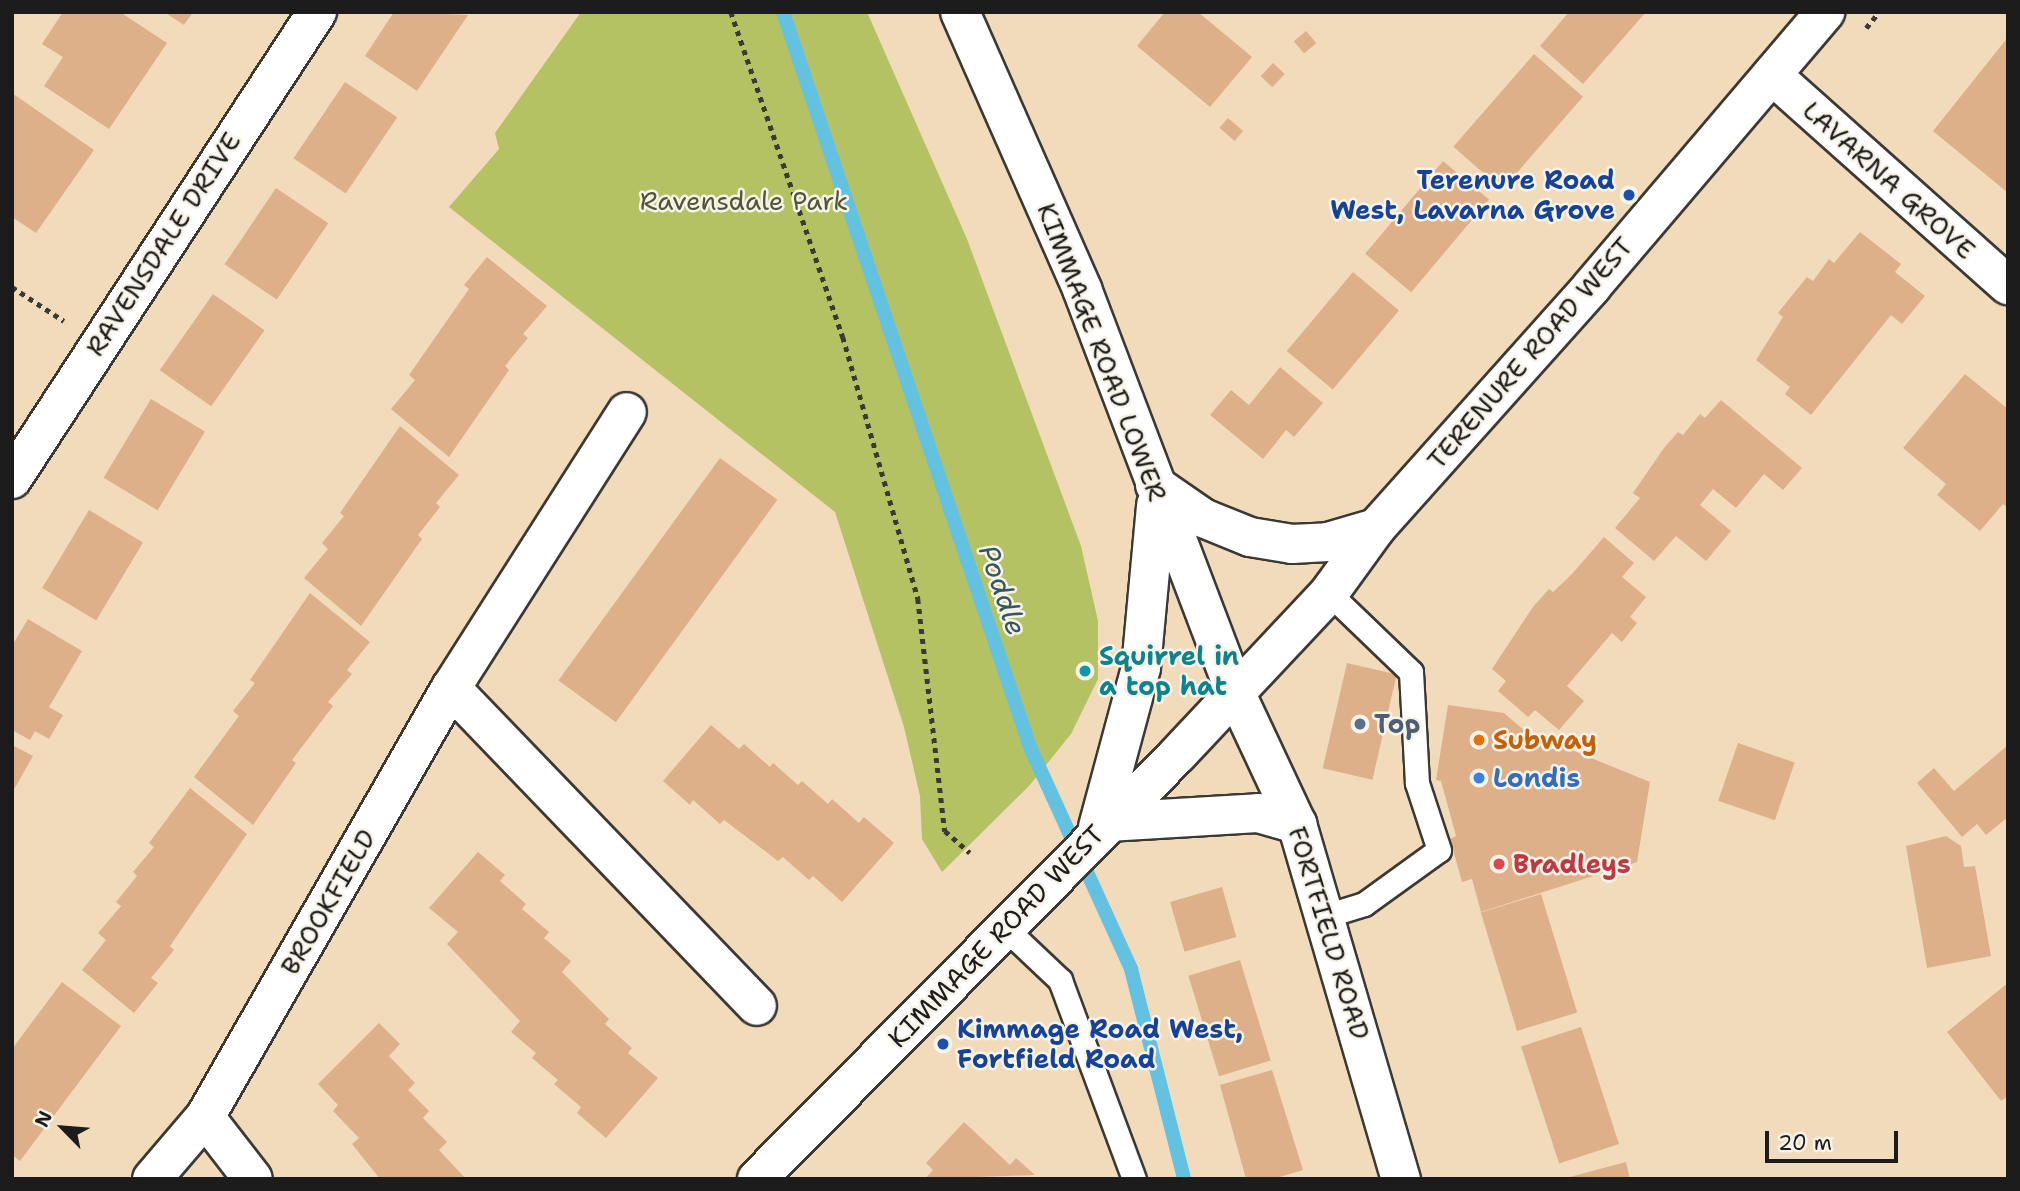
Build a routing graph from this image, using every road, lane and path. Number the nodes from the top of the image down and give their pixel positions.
1 (317, 12) edge
2 (731, 12) edge
3 (960, 12) edge
4 (1825, 12) edge
5 (1772, 75) junction
6 (2008, 285) edge
7 (12, 287) edge
8 (69, 325) dead end
9 (627, 412) dead end
10 (12, 479) edge
11 (1156, 487) junction
12 (1376, 528) junction
13 (1329, 593) junction
14 (451, 688) junction
15 (1236, 694) junction
16 (1297, 824) junction
17 (1102, 829) junction
18 (970, 853) dead end
19 (1325, 916) junction
20 (1005, 928) junction
21 (757, 1006) dead end
22 (205, 1117) junction
23 (152, 1179) edge
24 (253, 1179) edge
25 (757, 1179) edge
26 (1134, 1179) edge
27 (1401, 1179) edge

1 - 10 main road, RAVENSDALE DRIVE
2 - 18 path
3 - 11 main road, KIMMAGE ROAD LOWER
4 - 5 main road, TERENURE ROAD WEST
5 - 6 main road, LAVARNA GROVE
5 - 12 main road, TERENURE ROAD WEST
7 - 8 path
9 - 14 main road, BROOKFIELD
11 - 12 main road
11 - 15 main road, KIMMAGE ROAD LOWER
11 - 17 main road
12 - 13 main road, TERENURE ROAD WEST
13 - 15 main road, TERENURE ROAD WEST
13 - 19 lane
14 - 21 main road
14 - 22 main road, BROOKFIELD
15 - 16 main road, FORTFIELD ROAD
15 - 17 main road, KIMMAGE ROAD WEST
16 - 17 main road
16 - 19 main road, FORTFIELD ROAD
17 - 20 main road, KIMMAGE ROAD WEST
19 - 27 main road, FORTFIELD ROAD
20 - 25 main road, KIMMAGE ROAD WEST
20 - 26 lane
22 - 23 main road, BROOKFIELD
22 - 24 main road

